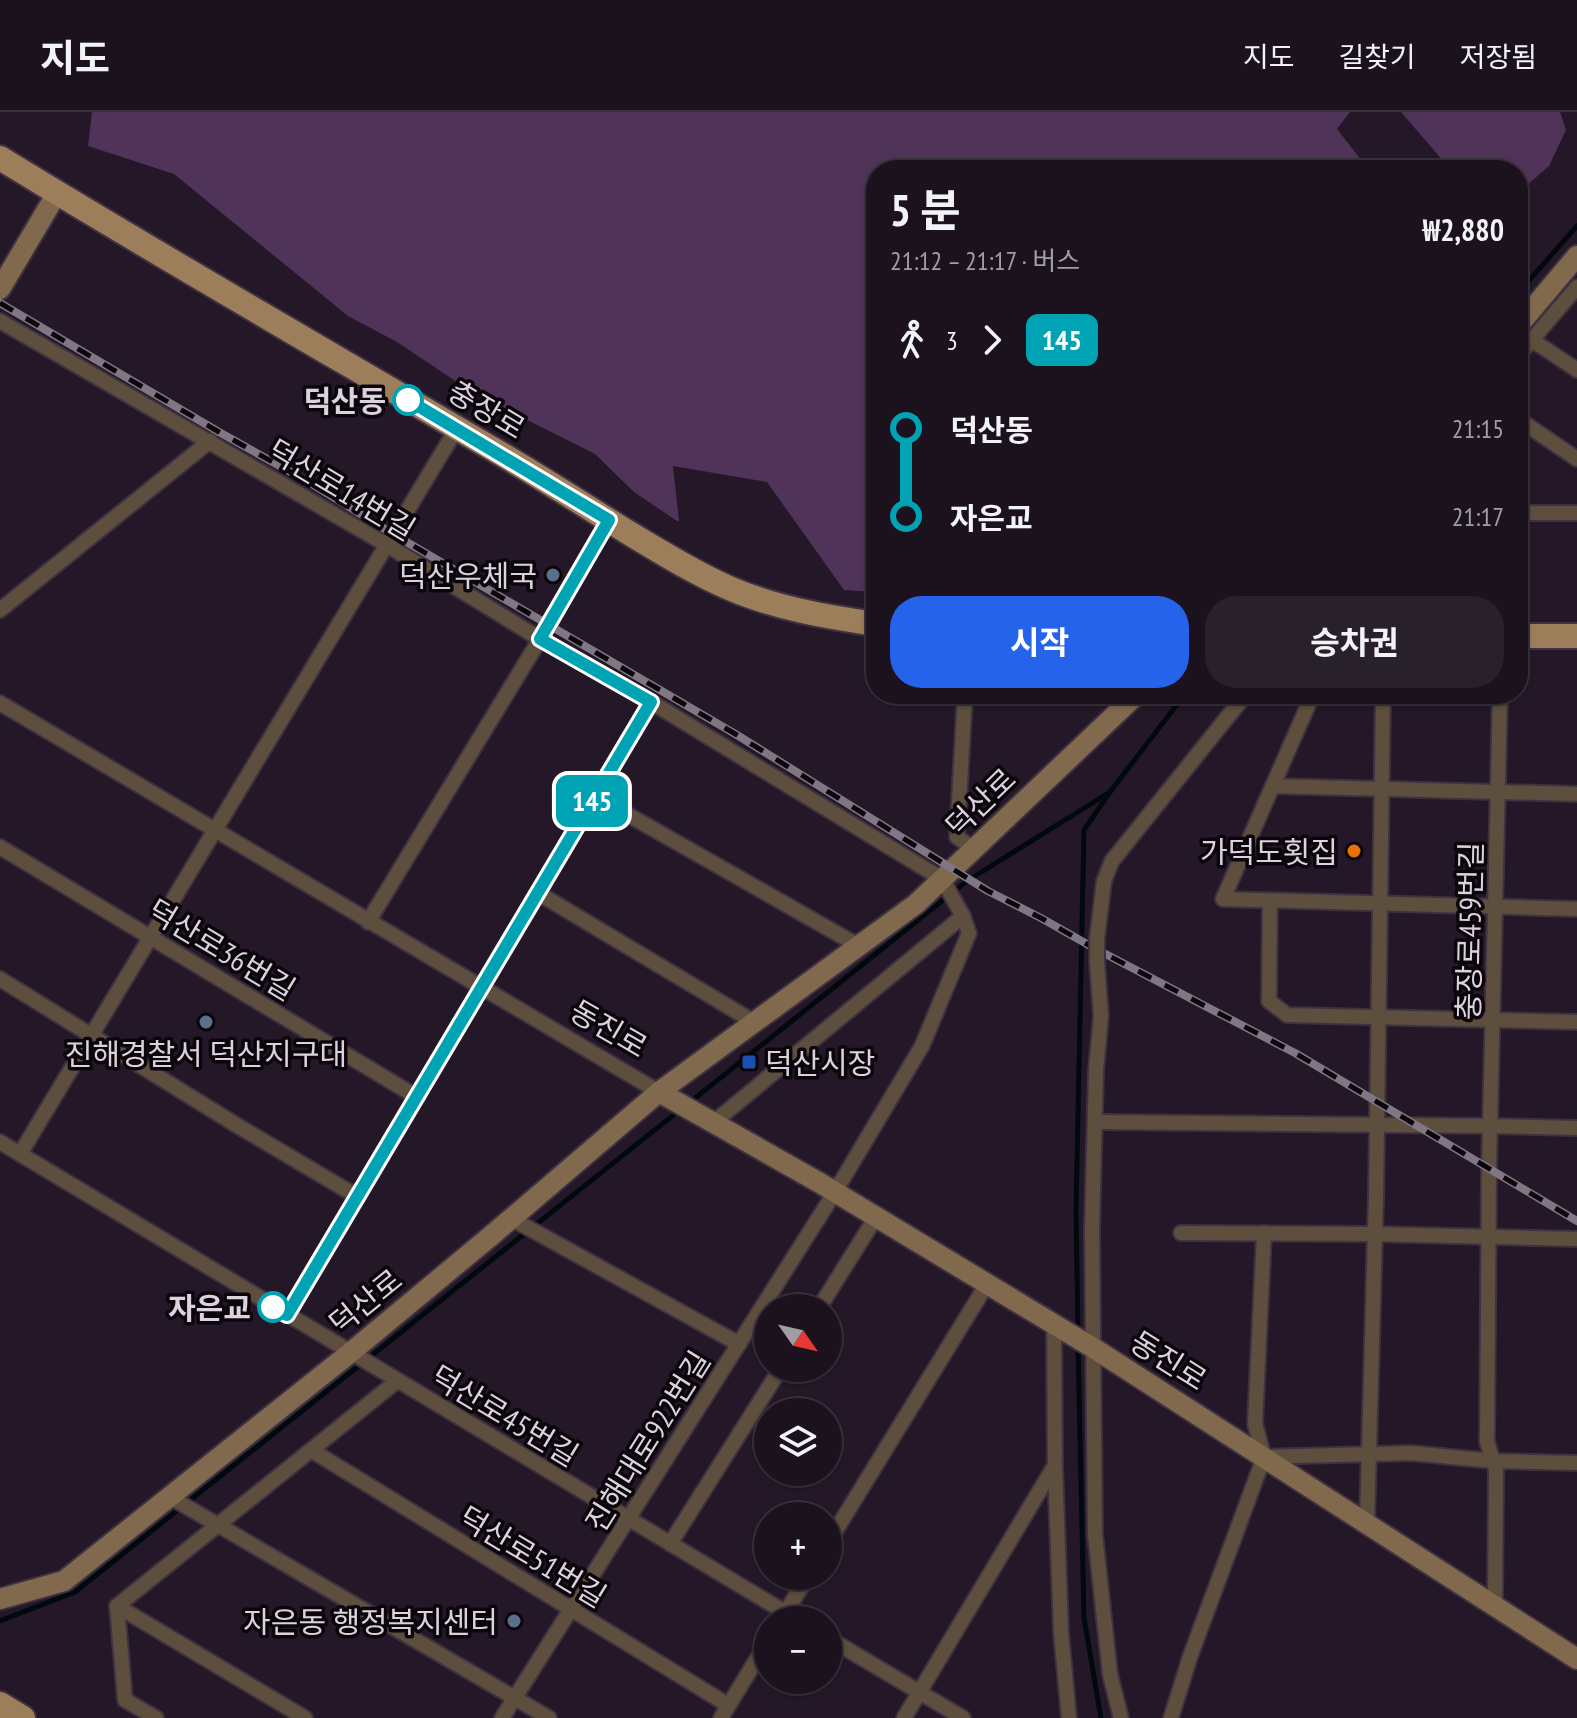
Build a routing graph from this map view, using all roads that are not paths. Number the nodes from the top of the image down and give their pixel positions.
1 (0, 158) edge
2 (57, 193) junction
3 (1577, 256) edge
4 (1577, 287) edge
5 (0, 289) edge
6 (0, 321) edge
7 (1528, 329) edge
8 (1528, 330) edge
9 (1528, 335) edge
10 (1577, 370) edge
11 (1528, 426) edge
12 (457, 428) junction
13 (210, 441) junction
14 (1577, 459) edge
15 (1528, 513) edge
16 (1577, 513) edge
17 (609, 520) junction
18 (387, 545) junction
19 (0, 610) edge
20 (866, 622) edge
21 (1528, 636) edge
22 (1577, 636) edge
23 (540, 639) junction
24 (651, 702) junction
25 (0, 703) edge
26 (964, 704) edge
27 (1126, 704) edge
28 (1238, 704) edge
29 (1309, 704) edge
30 (1383, 704) edge
31 (1500, 704) edge
32 (1273, 786) junction
33 (1382, 789) junction
34 (1498, 792) junction
35 (1577, 794) edge
36 (595, 796) junction
37 (215, 831) junction
38 (0, 847) edge
39 (974, 849) junction
40 (942, 879) junction
41 (538, 893) junction
42 (1270, 901) junction
43 (1380, 904) junction
44 (1495, 907) junction
45 (1577, 909) edge
46 (963, 916) junction
47 (368, 922) junction
48 (151, 937) junction
49 (859, 946) junction
50 (0, 979) edge
51 (481, 988) junction
52 (1378, 1018) junction
53 (1492, 1020) junction
54 (754, 1022) junction
55 (1577, 1022) edge
56 (92, 1036) junction
57 (659, 1092) junction
58 (417, 1097) junction
59 (1103, 1122) dead end
60 (713, 1123) junction
61 (1377, 1125) junction
62 (1490, 1126) junction
63 (1577, 1128) edge
64 (0, 1142) edge
65 (20, 1154) junction
66 (828, 1188) junction
67 (358, 1197) junction
68 (876, 1217) junction
69 (512, 1219) junction
70 (1181, 1233) dead end
71 (1264, 1233) junction
72 (1375, 1234) junction
73 (1489, 1236) junction
74 (1577, 1239) edge
75 (987, 1284) junction
76 (828, 1294) edge
77 (287, 1315) junction
78 (1054, 1324) junction
79 (739, 1344) junction
80 (1095, 1349) junction
81 (350, 1353) junction
82 (397, 1381) junction
83 (772, 1382) edge
84 (311, 1450) junction
85 (1369, 1454) junction
86 (1264, 1457) junction
87 (1493, 1461) junction
88 (1577, 1463) edge
89 (1055, 1465) junction
90 (170, 1497) junction
91 (628, 1519) junction
92 (842, 1520) edge
93 (1367, 1523) junction
94 (219, 1525) junction
95 (670, 1544) junction
96 (0, 1599) edge
97 (117, 1606) junction
98 (770, 1606) edge
99 (1495, 1606) junction
100 (571, 1609) junction
101 (842, 1646) edge
102 (1577, 1659) edge
103 (754, 1664) edge
104 (919, 1692) junction
105 (515, 1698) junction
106 (0, 1704) edge
107 (724, 1712) edge
108 (23, 1718) edge
109 (156, 1718) edge
110 (305, 1718) edge
111 (502, 1718) edge
112 (549, 1718) edge
113 (904, 1718) edge
114 (963, 1718) edge
115 (1069, 1718) edge
116 (1121, 1718) edge
117 (1171, 1718) edge

1 - 2 main road, 충장로
2 - 5 street
2 - 12 main road, 충장로
3 - 7 street
4 - 8 street
6 - 13 street, 덕산로14번길
9 - 10 street
11 - 14 street
12 - 17 main road, 충장로
12 - 18 street
13 - 18 street, 덕산로14번길
13 - 19 street
15 - 16 street
17 - 20 main road, 충장로
17 - 23 street
18 - 23 street, 덕산로14번길
18 - 37 street
21 - 22 main road
23 - 24 street, 덕산로14번길
23 - 47 street
24 - 36 street
24 - 40 street, 덕산로14번길
25 - 37 street, 동진로
26 - 39 street
27 - 39 street, 덕산로
28 - 80 street, bridge
29 - 32 street
30 - 33 street
31 - 34 street, 충장로459번길
32 - 33 street
32 - 42 street
33 - 34 street
33 - 43 street
34 - 35 street
34 - 44 street, 충장로459번길
36 - 41 street
36 - 49 street
37 - 47 street, 동진로
37 - 48 street
38 - 48 street, 덕산로36번길
39 - 40 street, 덕산로
40 - 46 street
40 - 49 street, 덕산로
41 - 51 street
41 - 54 street
42 - 43 street
42 - 52 street
43 - 44 street
43 - 52 street
44 - 45 street
44 - 53 street, 충장로459번길
46 - 60 street
46 - 66 street, 진해대로922번길
47 - 51 street, 동진로
48 - 56 street
48 - 58 street, 덕산로36번길
49 - 54 street, 덕산로
50 - 56 street
51 - 57 street, 동진로
51 - 58 street
52 - 53 street
52 - 61 street
53 - 55 street
53 - 62 street, 충장로459번길
54 - 57 street, 덕산로
56 - 65 street
56 - 67 street
57 - 60 street, 동진로
57 - 69 street, 덕산로
58 - 67 street
59 - 61 street
60 - 66 street, 동진로
61 - 62 street
61 - 72 street
62 - 63 street
62 - 73 street, 충장로459번길
64 - 65 street, 덕산로45번길
65 - 77 street, 덕산로45번길
66 - 68 street, 동진로
66 - 79 street, 진해대로922번길
67 - 77 street
68 - 75 street, 동진로
68 - 76 street
69 - 79 street
69 - 81 street, 덕산로
70 - 71 street
71 - 72 street
71 - 86 street
72 - 73 street
72 - 85 street
73 - 74 street
73 - 87 street, 충장로459번길
75 - 78 street, 동진로
75 - 92 street
77 - 81 street, 덕산로45번길
78 - 80 street, 동진로
78 - 89 street
79 - 91 street, 진해대로922번길
80 - 86 street, 동진로
80 - 116 street
81 - 82 street, 덕산로45번길
81 - 90 street, 덕산로
82 - 84 street
82 - 91 street, 덕산로45번길
83 - 95 street
84 - 94 street
84 - 100 street, 덕산로51번길
85 - 86 street
85 - 87 street
85 - 93 street
86 - 93 street, 동진로
86 - 117 street
87 - 88 street
87 - 99 street, 충장로459번길
89 - 104 street
89 - 115 street
90 - 94 street
90 - 96 street, 덕산로
91 - 95 street, 덕산로45번길
91 - 100 street, 진해대로922번길
93 - 99 street, 동진로
94 - 97 street
94 - 105 street
95 - 98 street, 덕산로45번길
97 - 109 street
97 - 110 street
99 - 102 street, 동진로
100 - 105 street, 진해대로922번길
100 - 107 street, 덕산로51번길
101 - 104 street
103 - 107 street
104 - 113 street
104 - 114 street
105 - 111 street, 진해대로922번길
105 - 112 street
106 - 108 main road

